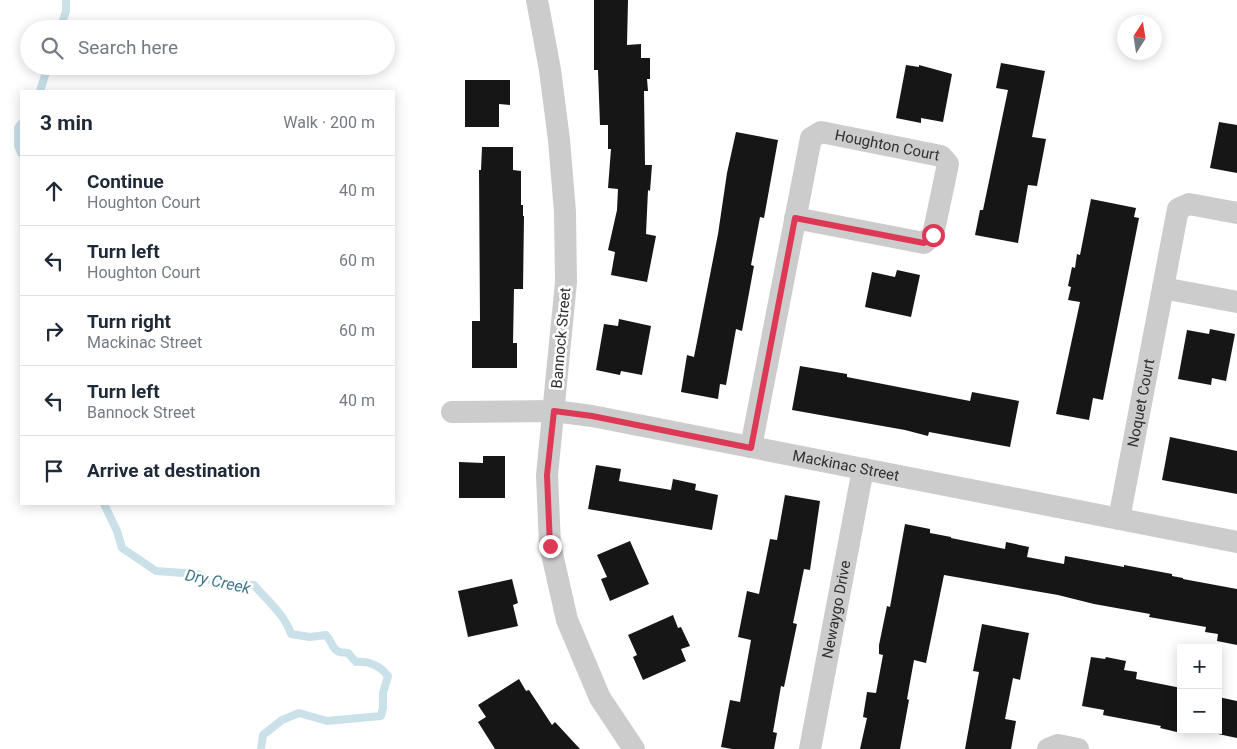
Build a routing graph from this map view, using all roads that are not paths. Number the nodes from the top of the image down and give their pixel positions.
1 (537, 0) edge
2 (1237, 213) edge
3 (795, 218) junction
4 (1163, 288) junction
5 (1237, 302) edge
6 (554, 411) junction
7 (452, 412) dead end
8 (751, 448) junction
9 (864, 469) junction
10 (1119, 519) junction
11 (1237, 542) edge
12 (634, 749) edge
13 (810, 749) edge
14 (1048, 749) edge
15 (1078, 749) edge

1 - 6 street, Bannock Street
2 - 4 street, Noquet Court
3 - 3 street, Houghton Court
3 - 8 street, Houghton Court
4 - 5 street
4 - 10 street, Noquet Court
6 - 7 street, Mackinac Street
6 - 8 street, Mackinac Street
6 - 12 street, Bannock Street
8 - 9 street, Mackinac Street
9 - 10 street, Mackinac Street
9 - 13 street, Newaygo Drive
10 - 11 street, Mackinac Street
14 - 15 street

